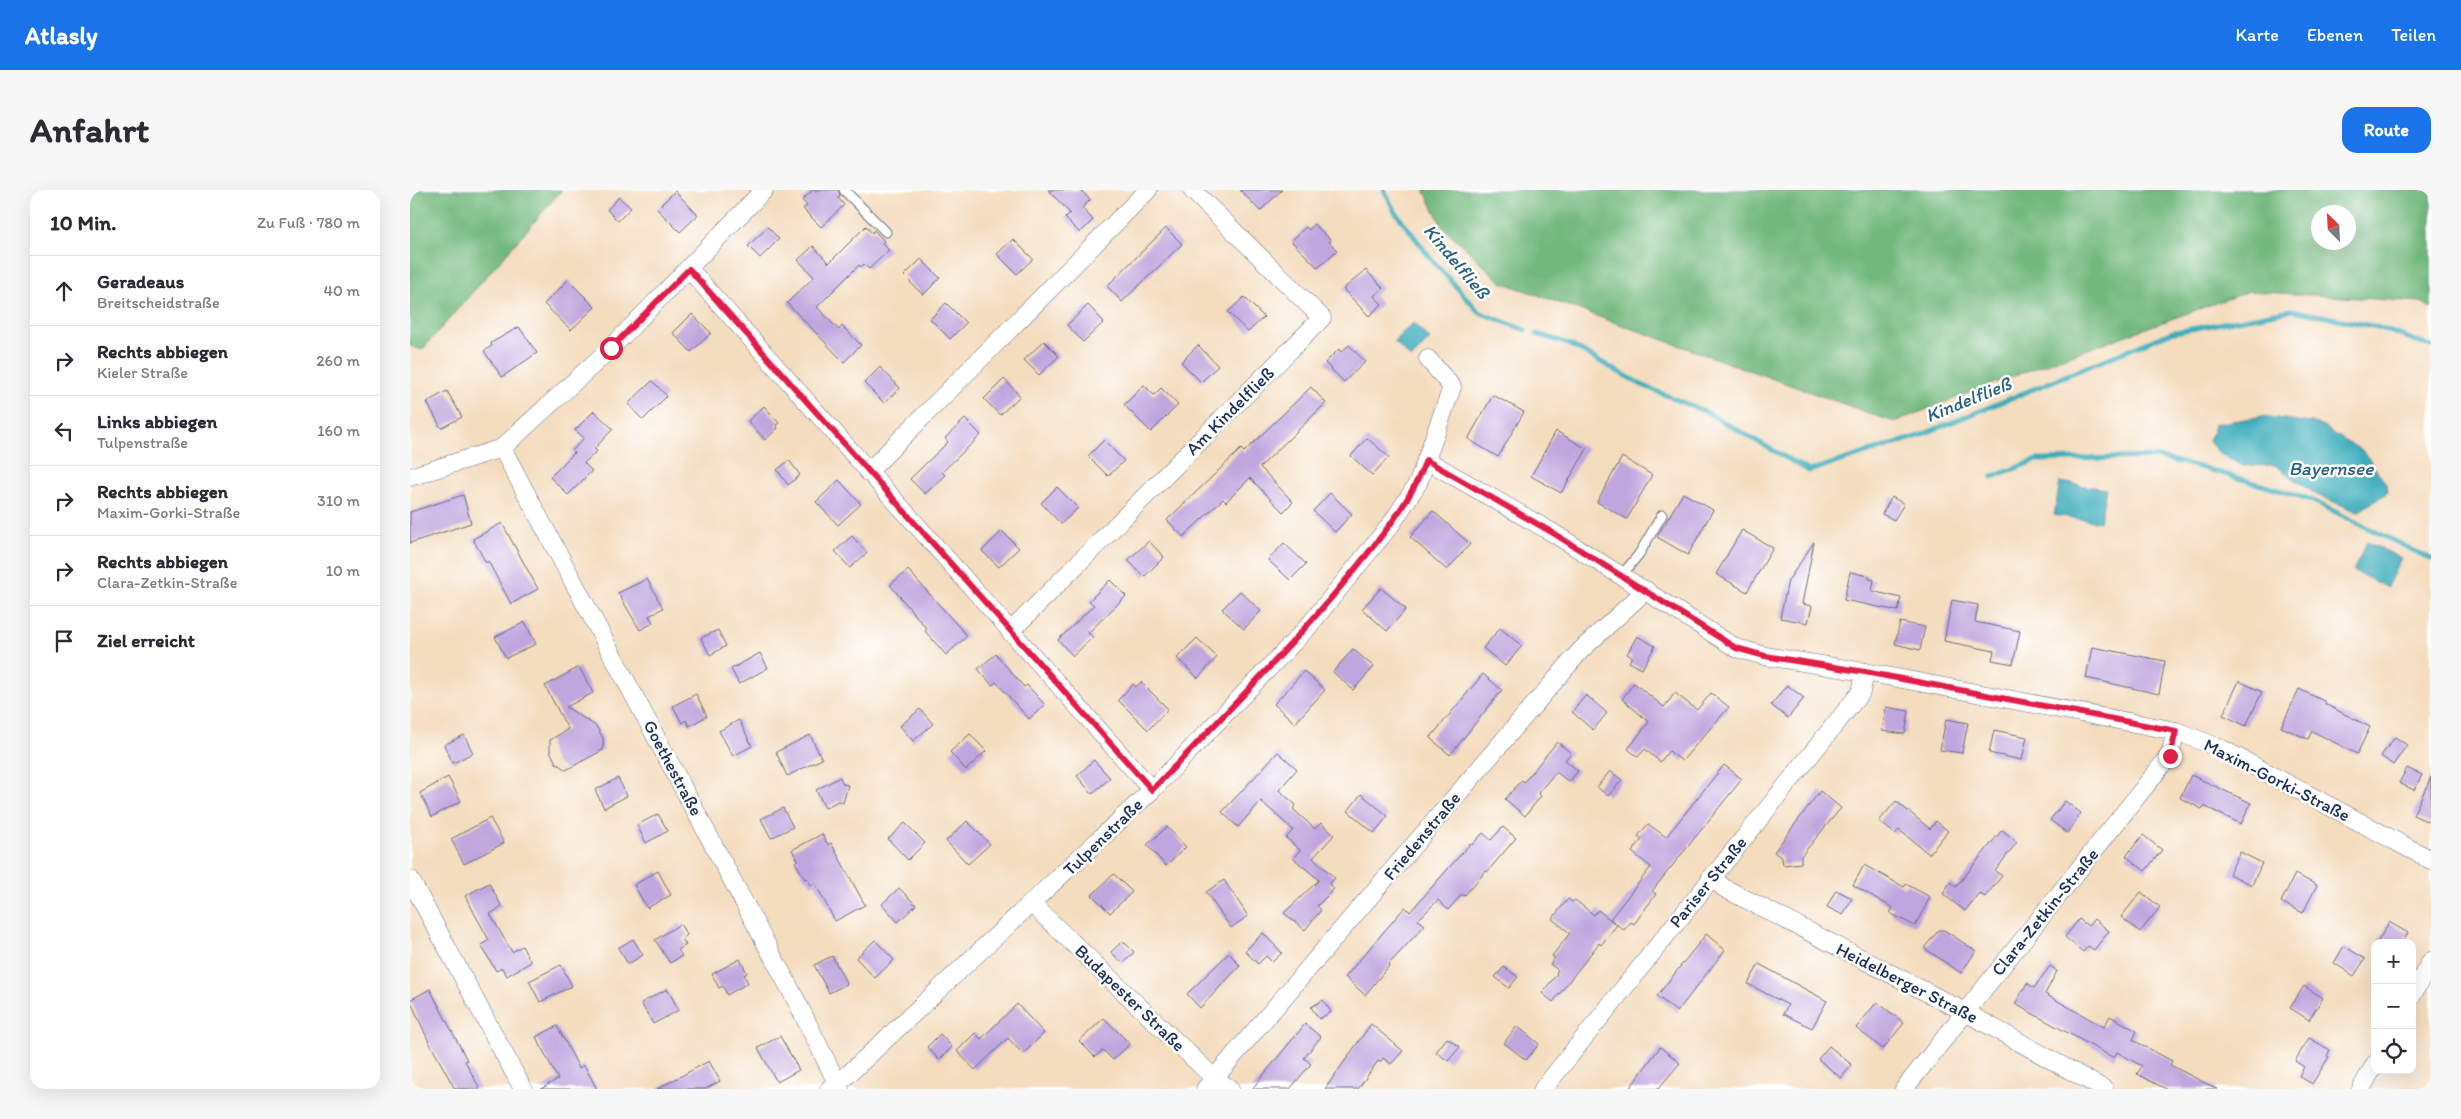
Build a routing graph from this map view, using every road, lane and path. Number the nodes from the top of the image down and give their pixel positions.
1 (764, 190) edge
2 (844, 190) edge
3 (1148, 190) edge
4 (1192, 190) edge
5 (886, 232) dead end
6 (689, 269) junction
7 (1428, 359) dead end
8 (502, 448) junction
9 (1426, 460) junction
10 (868, 472) junction
11 (410, 476) edge
12 (1662, 515) dead end
13 (1622, 575) junction
14 (1646, 590) junction
15 (1010, 632) junction
16 (1865, 672) junction
17 (2176, 731) junction
18 (1152, 790) junction
19 (2431, 860) edge
20 (1711, 877) junction
21 (410, 879) edge
22 (1032, 904) junction
23 (2431, 961) edge
24 (2416, 988) edge
25 (1965, 1012) junction
26 (2371, 1071) edge
27 (1216, 1086) edge
28 (836, 1087) edge
29 (523, 1089) edge
30 (1543, 1089) edge
31 (1904, 1089) edge
32 (2104, 1089) edge
33 (2361, 1089) edge

1 - 6 street
2 - 5 lane
3 - 10 street
4 - 15 street, Am Kindelfließ
6 - 8 street
6 - 10 street
7 - 9 street, Tulpenstraße
8 - 11 street
8 - 28 street, Goethestraße
9 - 13 street, Maxim-Gorki-Straße
9 - 18 street, Tulpenstraße
10 - 15 street
12 - 13 lane
13 - 14 street, Maxim-Gorki-Straße
14 - 16 street, Maxim-Gorki-Straße
14 - 27 street, Friedenstraße
15 - 18 street
16 - 17 street, Maxim-Gorki-Straße
16 - 20 street, Pariser Straße
17 - 19 street, Maxim-Gorki-Straße
17 - 25 street, Clara-Zetkin-Straße
18 - 22 street, Tulpenstraße
20 - 25 street, Heidelberger Straße
20 - 30 street, Pariser Straße
21 - 29 street
22 - 27 street, Budapester Straße
22 - 28 street, Tulpenstraße
23 - 24 street
25 - 31 street, Clara-Zetkin-Straße
25 - 32 street, Heidelberger Straße
26 - 33 street

